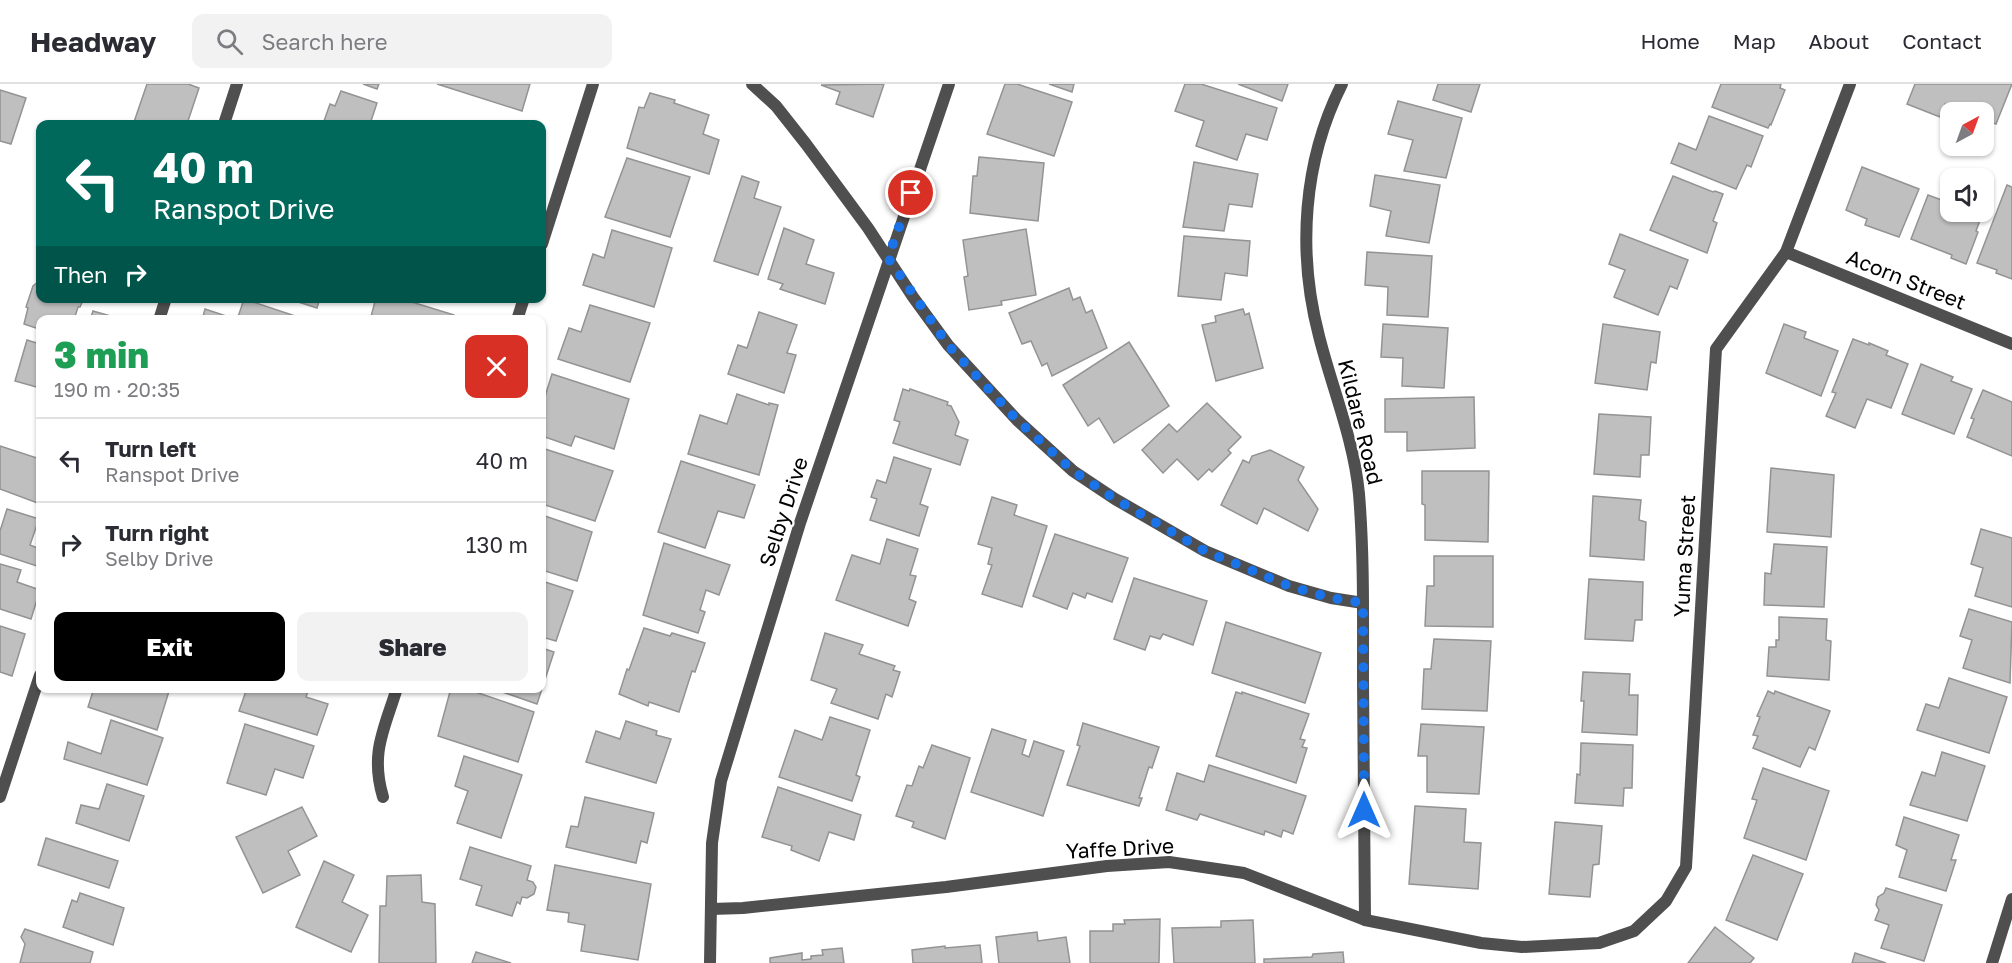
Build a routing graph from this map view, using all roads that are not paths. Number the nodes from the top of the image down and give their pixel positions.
1 (237, 84) edge
2 (593, 84) edge
3 (752, 84) edge
4 (949, 84) edge
5 (1342, 84) edge
6 (1850, 84) edge
7 (225, 120) edge
8 (546, 231) edge
9 (1786, 252) junction
10 (888, 258) junction
11 (2012, 344) edge
12 (1363, 603) junction
13 (36, 687) edge
14 (395, 693) edge
15 (0, 797) edge
16 (383, 797) dead end
17 (2012, 899) edge
18 (711, 909) junction
19 (1365, 920) junction
20 (1522, 947) joint
21 (710, 963) edge
22 (1992, 963) edge

1 - 7 street
2 - 8 street
3 - 10 street
4 - 10 street, Selby Drive
5 - 12 street, Kildare Road
6 - 9 street, Yuma Street
9 - 11 street, Acorn Street
9 - 20 street, Yuma Street
10 - 12 street
10 - 18 street, Selby Drive
12 - 19 street, Kildare Road
13 - 15 street
14 - 16 street
17 - 22 street
18 - 19 street, Yaffe Drive
18 - 21 street, Selby Drive
19 - 20 street, Yaffe Drive

